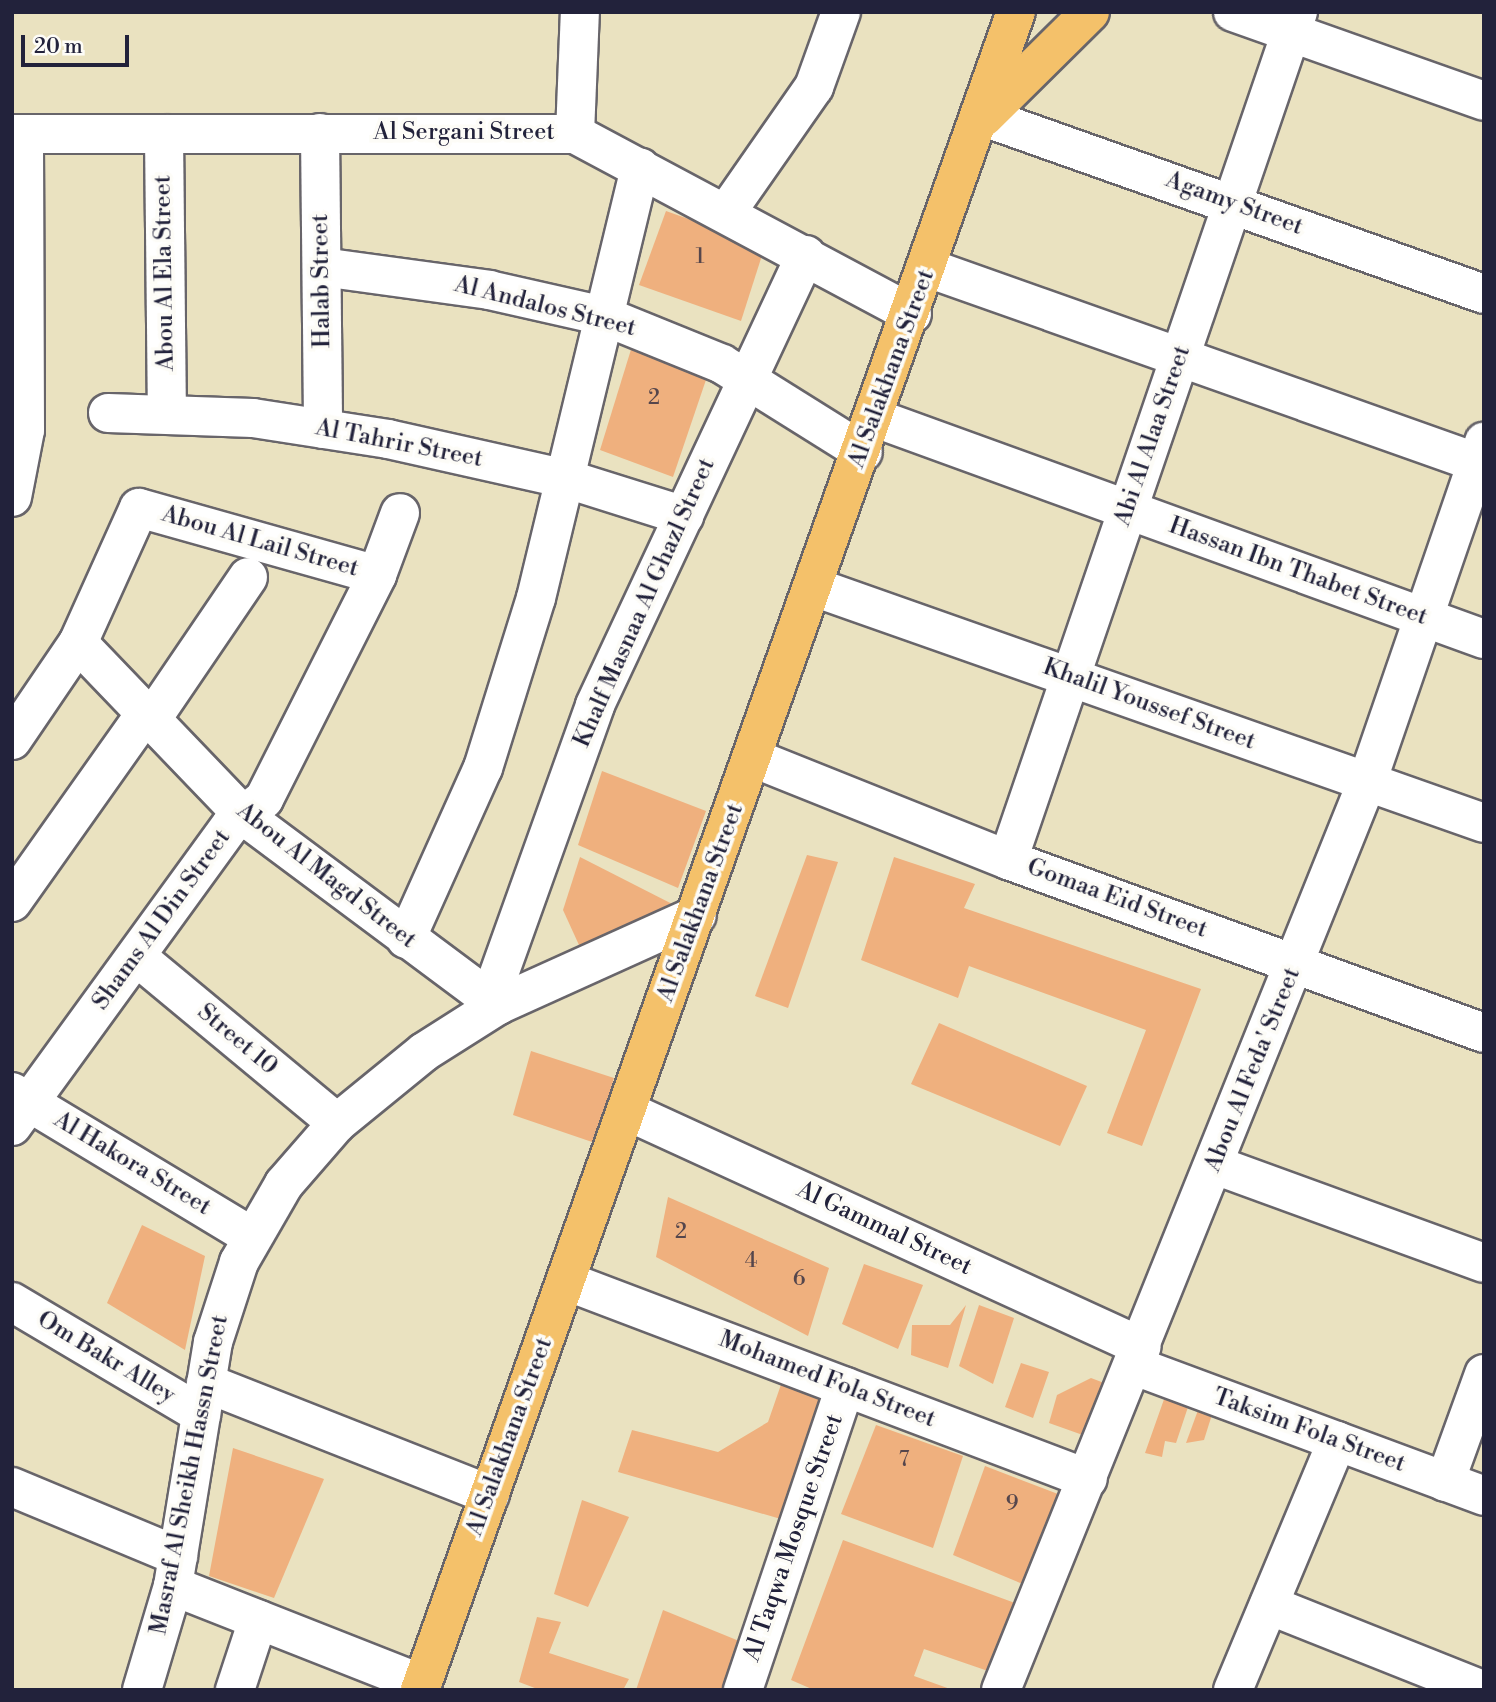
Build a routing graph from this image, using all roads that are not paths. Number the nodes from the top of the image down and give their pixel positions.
1 (580, 12) edge
2 (841, 12) edge
3 (1016, 12) edge
4 (1090, 12) edge
5 (1233, 12) edge
6 (1295, 22) edge
7 (1484, 101) edge
8 (984, 117) junction
9 (320, 133) junction
10 (18, 134) edge
11 (164, 134) junction
12 (575, 134) junction
13 (640, 167) junction
14 (1233, 204) junction
15 (726, 213) junction
16 (806, 256) junction
17 (322, 267) junction
18 (929, 268) junction
19 (1484, 294) edge
20 (912, 314) junction
21 (604, 316) junction
22 (1180, 357) junction
23 (747, 379) junction
24 (108, 413) dead end
25 (167, 413) junction
26 (323, 429) junction
27 (869, 435) junction
28 (1481, 457) edge
29 (567, 479) junction
30 (12, 497) edge
31 (1128, 510) junction
32 (400, 513) dead end
33 (684, 516) junction
34 (377, 575) junction
35 (248, 577) dead end
36 (814, 587) junction
37 (1423, 618) junction
38 (1484, 639) edge
39 (78, 643) junction
40 (1070, 677) junction
41 (150, 714) junction
42 (12, 740) edge
43 (753, 758) junction
44 (1367, 782) junction
45 (244, 816) junction
46 (1484, 823) edge
47 (1008, 860) junction
48 (12, 902) edge
49 (697, 915) junction
50 (406, 939) junction
51 (137, 957) junction
52 (1296, 965) junction
53 (494, 1002) junction
54 (1484, 1033) edge
55 (17, 1106) edge
56 (627, 1111) junction
57 (337, 1123) junction
58 (1215, 1166) junction
59 (251, 1236) junction
60 (1484, 1263) edge
61 (566, 1281) junction
62 (12, 1301) edge
63 (1138, 1356) junction
64 (1484, 1374) edge
65 (845, 1387) junction
66 (203, 1399) junction
67 (1337, 1441) junction
68 (1088, 1479) junction
69 (1445, 1482) junction
70 (12, 1487) edge
71 (490, 1495) junction
72 (1484, 1496) edge
73 (175, 1571) junction
74 (1269, 1605) junction
75 (258, 1620) junction
76 (421, 1687) edge
77 (142, 1690) edge
78 (234, 1690) edge
79 (743, 1690) edge
80 (1001, 1690) edge
81 (1233, 1690) edge
82 (1483, 1690) edge

1 - 12 street
2 - 15 street
3 - 8 main road, Al Salakhana Street
4 - 8 main road
5 - 6 street
6 - 7 street
6 - 14 street, Abi Al Alaa Street
8 - 14 street, Agamy Street
8 - 18 main road, Al Salakhana Street
9 - 11 street, Al Sergani Street
9 - 12 street, Al Sergani Street
9 - 17 street, Halab Street
10 - 11 street, Al Sergani Street
10 - 30 street
11 - 25 street, Abou Al Ela Street
12 - 13 street, Al Sergani Street
13 - 15 street, Al Sergani Street
13 - 21 street
14 - 19 street, Agamy Street
14 - 22 street, Abi Al Alaa Street
15 - 16 street, Al Sergani Street
16 - 20 street, Al Sergani Street
16 - 23 street, Khalf Masnaa Al Ghazl Street
17 - 21 street, Al Andalos Street
17 - 26 street, Halab Street
18 - 20 main road, Al Salakhana Street
18 - 22 street
20 - 27 main road, Al Salakhana Street
21 - 23 street, Al Andalos Street
21 - 29 street
22 - 28 street
22 - 31 street, Abi Al Alaa Street
23 - 27 street, Al Andalos Street
23 - 33 street, Khalf Masnaa Al Ghazl Street
24 - 25 street, Al Tahrir Street
25 - 26 street, Al Tahrir Street
26 - 29 street, Al Tahrir Street
27 - 31 street, Hassan Ibn Thabet Street
27 - 36 main road, Al Salakhana Street
28 - 37 street, Abou Al Feda' Street
29 - 33 street, Al Tahrir Street
29 - 50 street
31 - 37 street, Hassan Ibn Thabet Street
31 - 40 street, Abi Al Alaa Street
32 - 34 street, Shams Al Din Street
33 - 53 street, Khalf Masnaa Al Ghazl Street
34 - 39 street, Abou Al Lail Street
34 - 45 street, Shams Al Din Street
35 - 41 street
36 - 40 street, Khalil Youssef Street
36 - 43 main road, Al Salakhana Street
37 - 38 street, Hassan Ibn Thabet Street
37 - 44 street, Abou Al Feda' Street
39 - 41 street, Abou Al Magd Street
39 - 42 street
40 - 44 street, Khalil Youssef Street
40 - 47 street, Abi Al Alaa Street
41 - 45 street, Abou Al Magd Street
41 - 48 street
43 - 47 street, Gomaa Eid Street
43 - 49 main road, Al Salakhana Street
44 - 46 street, Khalil Youssef Street
44 - 52 street, Abou Al Feda' Street
45 - 50 street, Abou Al Magd Street
45 - 51 street, Shams Al Din Street
47 - 52 street, Gomaa Eid Street
49 - 53 street, Masraf Al Sheikh Hassn Street
49 - 56 main road, Al Salakhana Street
50 - 53 street, Abou Al Magd Street
51 - 55 street, Shams Al Din Street
51 - 57 street, Street 10
52 - 54 street, Gomaa Eid Street
52 - 58 street, Abou Al Feda' Street
53 - 57 street, Masraf Al Sheikh Hassn Street
55 - 59 street, Al Hakora Street
56 - 61 main road, Al Salakhana Street
56 - 63 street, Al Gammal Street
57 - 59 street, Masraf Al Sheikh Hassn Street
58 - 60 street
58 - 63 street, Abou Al Feda' Street
59 - 66 street, Masraf Al Sheikh Hassn Street
61 - 65 street, Mohamed Fola Street
61 - 71 main road, Al Salakhana Street
62 - 66 street, Om Bakr Alley
63 - 67 street, Taksim Fola Street
63 - 68 street, Abou Al Feda' Street
64 - 69 street
65 - 68 street, Mohamed Fola Street
65 - 79 street, Al Taqwa Mosque Street
66 - 71 street, Om Bakr Alley
66 - 73 street, Masraf Al Sheikh Hassn Street
67 - 69 street, Taksim Fola Street
67 - 74 street
68 - 80 street, Abou Al Feda' Street
69 - 72 street, Taksim Fola Street
70 - 73 street
71 - 76 main road, Al Salakhana Street
73 - 75 street
73 - 77 street, Masraf Al Sheikh Hassn Street
74 - 81 street
74 - 82 street
75 - 76 street
75 - 78 street

